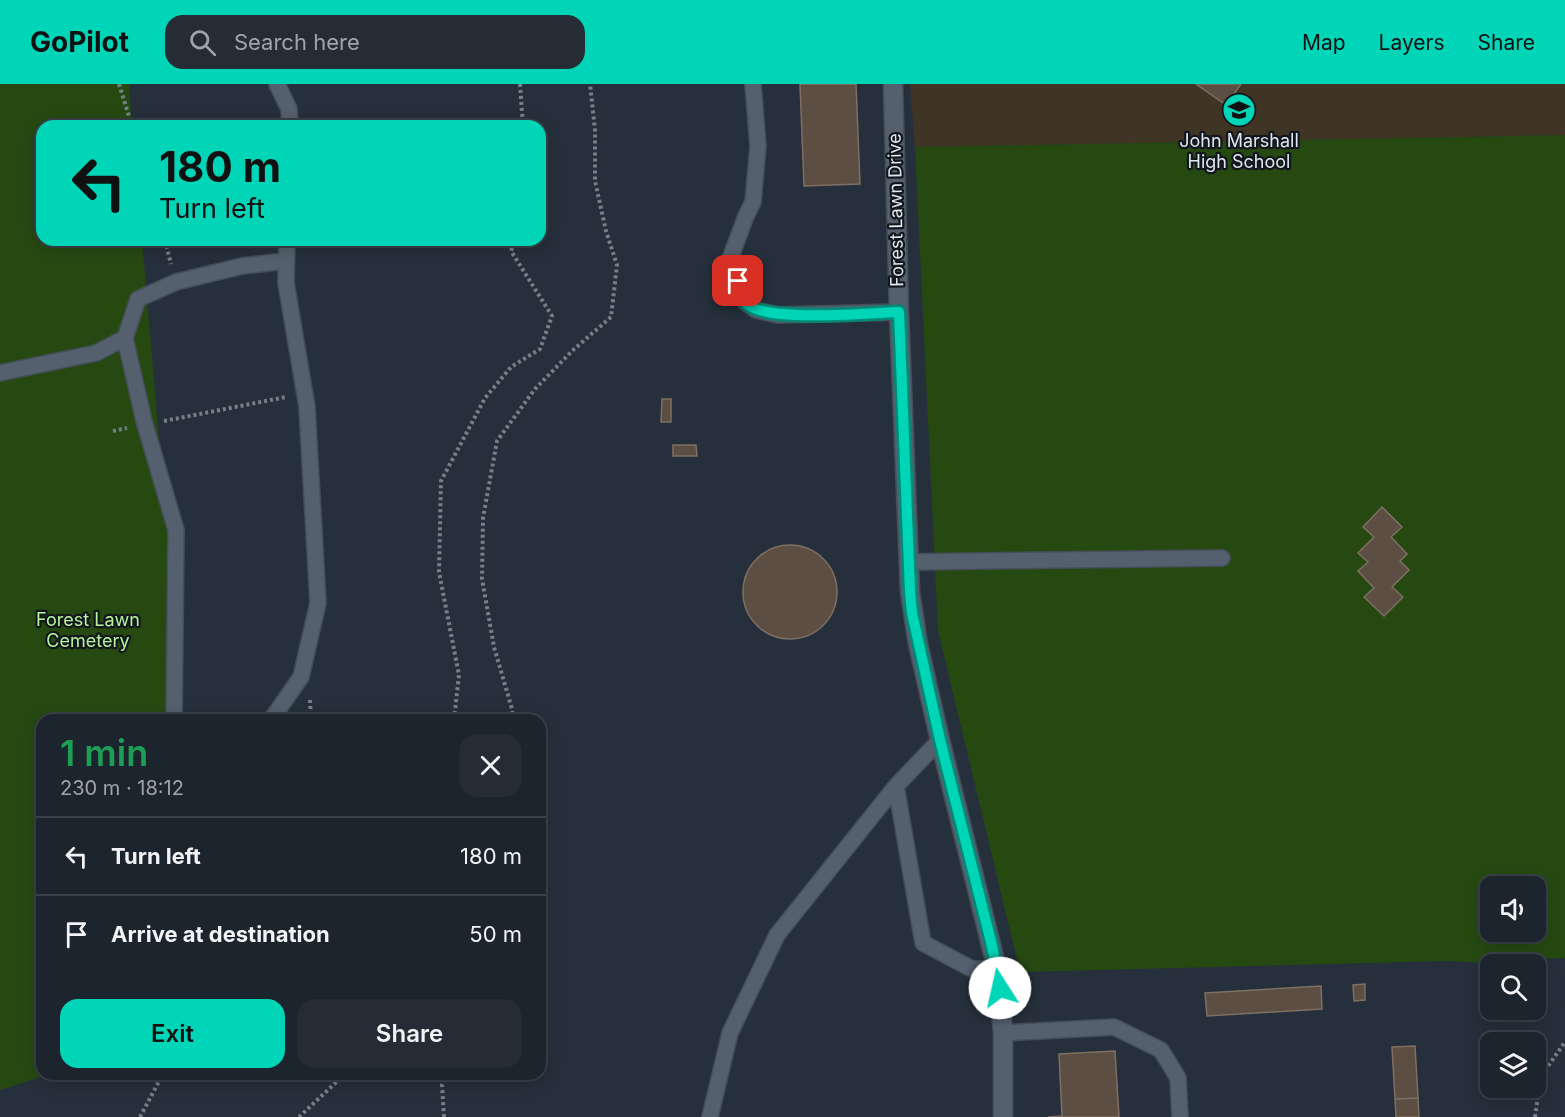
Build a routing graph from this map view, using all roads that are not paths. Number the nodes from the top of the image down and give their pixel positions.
1 (277, 84) edge
2 (753, 84) edge
3 (893, 84) edge
4 (290, 120) edge
5 (286, 246) edge
6 (285, 261) junction
7 (899, 312) junction
8 (125, 338) junction
9 (0, 374) edge
10 (1222, 558) dead end
11 (908, 562) junction
12 (174, 714) edge
13 (275, 714) edge
14 (940, 740) junction
15 (896, 786) junction
16 (997, 969) junction
17 (1003, 1033) junction
18 (710, 1117) edge
19 (1003, 1117) edge
20 (1180, 1117) edge

1 - 4 lane
2 - 7 lane
3 - 7 street, Forest Lawn Drive
5 - 6 lane
6 - 8 lane
6 - 13 lane
7 - 11 street, Forest Lawn Drive
8 - 9 lane
8 - 12 lane
10 - 11 lane
11 - 14 street, Forest Lawn Drive
14 - 15 lane
14 - 16 street, Forest Lawn Drive
15 - 16 lane
15 - 18 lane
16 - 17 street, Forest Lawn Drive
17 - 19 street, Forest Lawn Drive
17 - 20 lane

